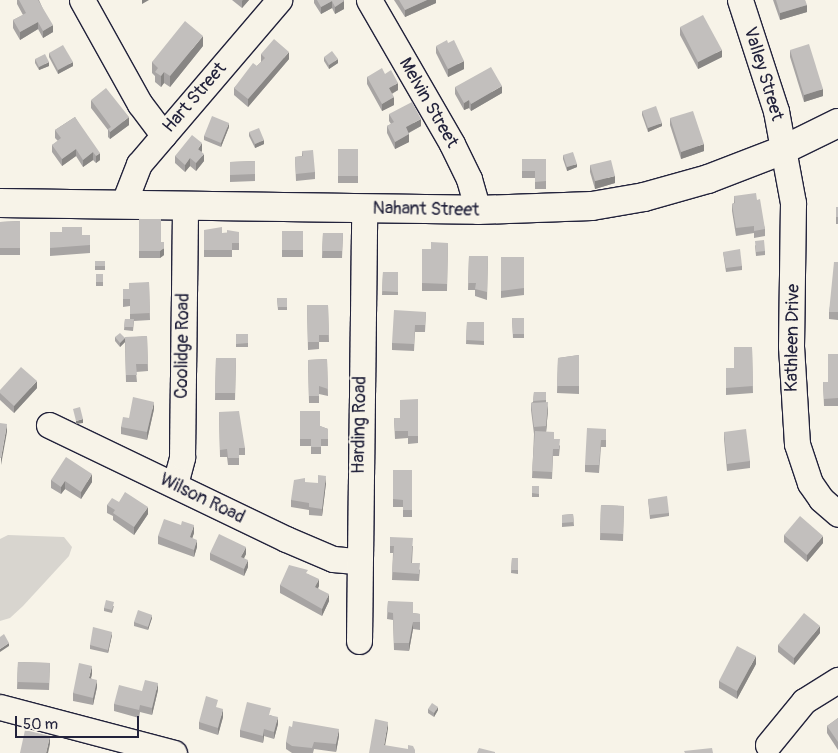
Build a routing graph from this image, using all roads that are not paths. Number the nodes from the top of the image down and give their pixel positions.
1 (82, 0) edge
2 (279, 0) edge
3 (370, 0) edge
4 (740, 0) edge
5 (838, 123) edge
6 (162, 135) junction
7 (783, 150) junction
8 (0, 203) edge
9 (123, 204) junction
10 (185, 206) junction
11 (364, 209) junction
12 (478, 210) junction
13 (49, 425) dead end
14 (175, 484) junction
15 (838, 514) edge
16 (358, 561) junction
17 (359, 641) dead end
18 (838, 680) edge
19 (0, 707) edge
20 (768, 745) dead end
21 (174, 753) edge

1 - 6 street
2 - 6 street, Hart Street
3 - 12 street, Melvin Street
4 - 7 street, Valley Street
5 - 7 main road, Nahant Street
6 - 9 street, Hart Street
7 - 12 main road, Nahant Street
7 - 15 street, Kathleen Drive
8 - 9 main road, Nahant Street
9 - 10 main road, Nahant Street
10 - 11 main road, Nahant Street
10 - 14 street, Coolidge Road
11 - 12 main road, Nahant Street
11 - 16 street, Harding Road
13 - 14 street, Wilson Road
14 - 16 street, Wilson Road
16 - 17 street, Harding Road
18 - 20 street
19 - 21 street

